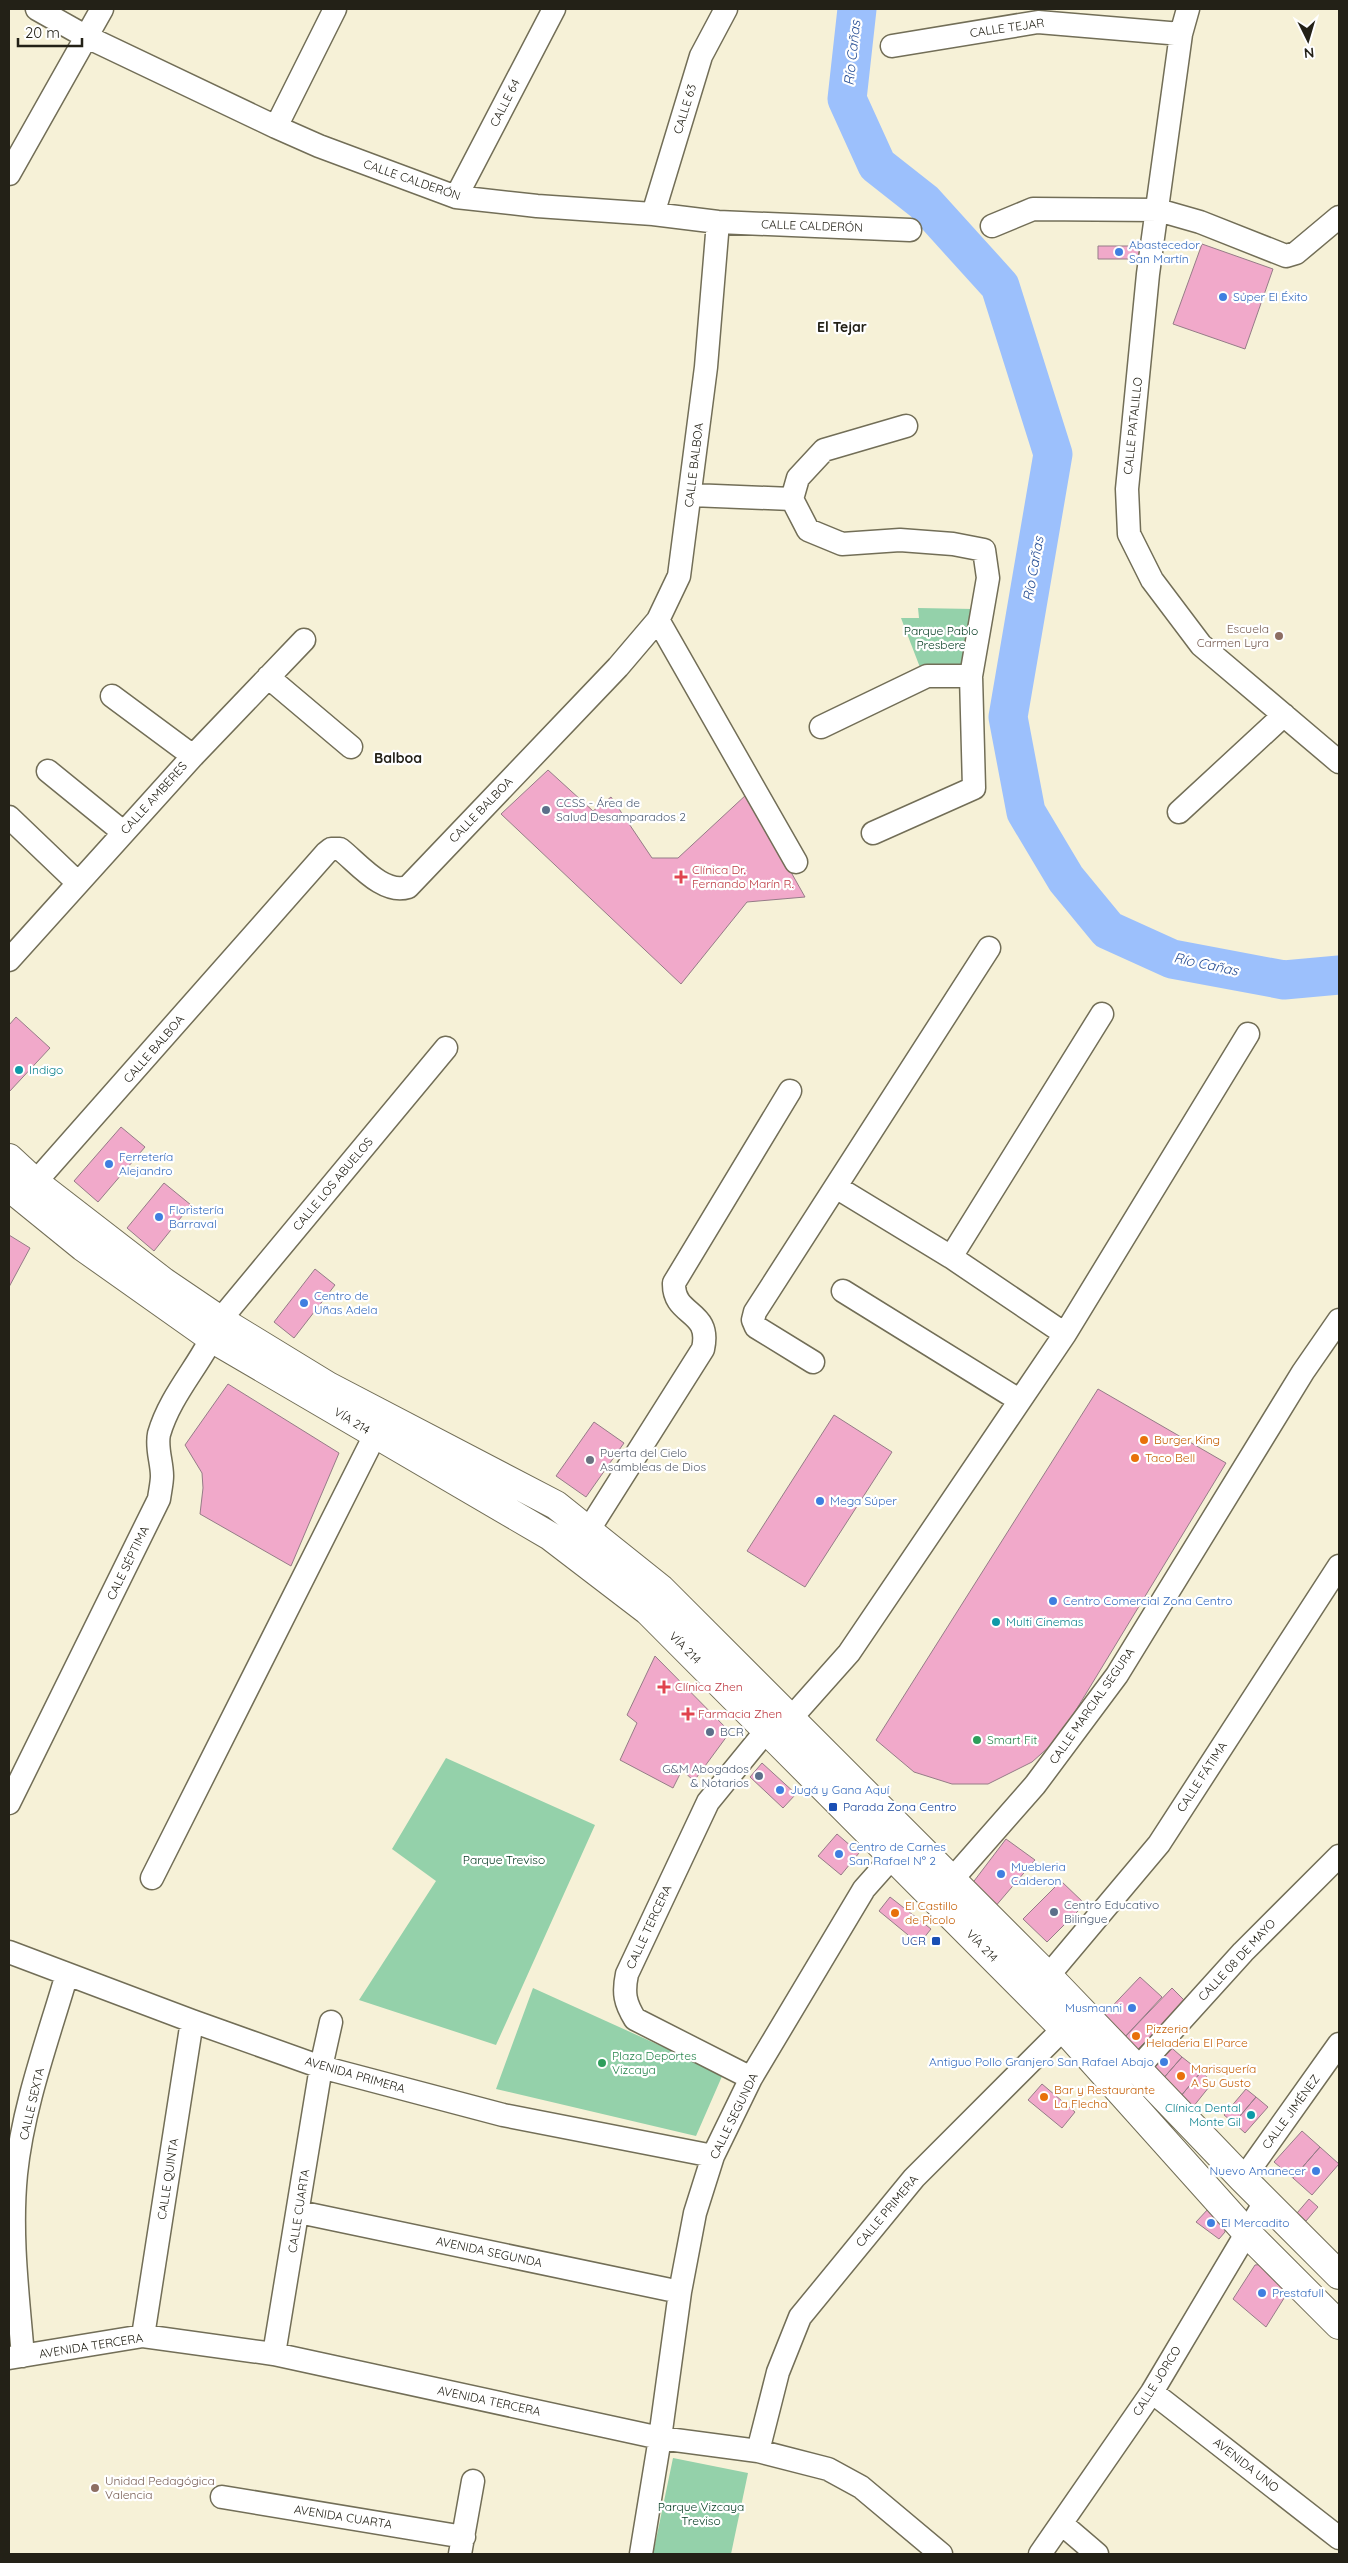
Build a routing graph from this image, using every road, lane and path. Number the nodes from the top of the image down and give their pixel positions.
1 (37, 9) edge
2 (102, 9) edge
3 (334, 9) edge
4 (554, 9) edge
5 (726, 9) edge
6 (1188, 9) edge
7 (1181, 34) junction
8 (85, 36) junction
9 (892, 46) dead end
10 (276, 127) junction
11 (9, 174) edge
12 (456, 197) junction
13 (1158, 210) junction
14 (653, 214) junction
15 (1339, 217) edge
16 (718, 222) junction
17 (992, 226) dead end
18 (910, 230) dead end
19 (906, 426) dead end
20 (691, 495) junction
21 (792, 499) junction
22 (658, 620) junction
23 (304, 640) dead end
24 (971, 676) junction
25 (268, 677) junction
26 (112, 696) dead end
27 (1284, 715) junction
28 (821, 726) dead end
29 (351, 747) dead end
30 (193, 756) junction
31 (1339, 762) edge
32 (48, 771) dead end
33 (1179, 812) dead end
34 (9, 817) edge
35 (123, 832) junction
36 (873, 833) dead end
37 (796, 862) dead end
38 (78, 883) junction
39 (989, 948) dead end
40 (9, 960) edge
41 (1102, 1014) dead end
42 (1248, 1034) dead end
43 (446, 1048) dead end
44 (790, 1091) dead end
45 (9, 1158) edge
46 (836, 1187) junction
47 (22, 1189) edge
48 (951, 1257) junction
49 (843, 1291) dead end
50 (1339, 1320) edge
51 (217, 1329) junction
52 (1065, 1334) junction
53 (813, 1362) dead end
54 (1019, 1400) junction
55 (375, 1435) junction
56 (588, 1531) junction
57 (1339, 1566) edge
58 (792, 1717) junction
59 (766, 1731) junction
60 (9, 1803) edge
61 (910, 1838) junction
62 (1339, 1856) edge
63 (892, 1857) junction
64 (152, 1878) dead end
65 (944, 1889) junction
66 (9, 1952) edge
67 (67, 1974) junction
68 (1048, 1976) junction
69 (1073, 2020) junction
70 (192, 2022) junction
71 (331, 2022) dead end
72 (1339, 2044) edge
73 (320, 2067) junction
74 (1138, 2068) junction
75 (751, 2078) junction
76 (713, 2156) junction
77 (1243, 2180) junction
78 (1265, 2202) junction
79 (299, 2212) junction
80 (1248, 2233) junction
81 (1339, 2275) edge
82 (680, 2292) junction
83 (1338, 2319) edge
84 (144, 2336) junction
85 (274, 2354) junction
86 (16, 2358) edge
87 (1152, 2392) junction
88 (660, 2438) junction
89 (758, 2451) junction
90 (473, 2481) dead end
91 (222, 2497) dead end
92 (1062, 2524) junction
93 (1339, 2538) edge
94 (462, 2546) edge
95 (641, 2554) edge
96 (941, 2554) edge
97 (1040, 2554) edge
98 (1098, 2554) edge

1 - 8 street, CALLE CALDERÓN
2 - 8 street
3 - 10 street
4 - 12 street, CALLE 64
5 - 14 street, CALLE 63
6 - 7 street, CALLE PATALILLO
7 - 9 street, CALLE TEJAR
7 - 13 street, CALLE PATALILLO
8 - 10 street, CALLE CALDERÓN
8 - 11 street
10 - 12 street, CALLE CALDERÓN
12 - 14 street, CALLE CALDERÓN
13 - 15 street
13 - 17 street
13 - 27 street, CALLE PATALILLO
14 - 16 street, CALLE CALDERÓN
16 - 18 street, CALLE CALDERÓN
16 - 20 street, CALLE BALBOA
19 - 21 street
20 - 21 street
20 - 22 street, CALLE BALBOA
21 - 24 street
22 - 37 street
22 - 47 street, CALLE BALBOA
23 - 25 street, CALLE AMBERES
24 - 28 street
24 - 36 street
25 - 29 street
25 - 30 street, CALLE AMBERES
26 - 30 street
27 - 31 street, CALLE PATALILLO
27 - 33 street
30 - 35 street, CALLE AMBERES
32 - 35 street
34 - 38 street
35 - 38 street, CALLE AMBERES
38 - 40 street, CALLE AMBERES
39 - 46 street
41 - 48 street
42 - 52 street
43 - 51 street, CALLE LOS ABUELOS
44 - 56 street
45 - 47 main road, VÍA 214
46 - 48 street
46 - 53 street
47 - 51 main road, VÍA 214
48 - 52 street
49 - 54 street
50 - 65 street, CALLE MARCIAL SEGURA
51 - 55 main road, VÍA 214
51 - 56 main road, VÍA 214
51 - 60 street, CALE SÉPTIMA
52 - 54 street
54 - 58 street
55 - 59 main road, VÍA 214
55 - 64 street
56 - 58 main road, VÍA 214
57 - 68 street, CALLE FÁTIMA
58 - 59 street
58 - 61 main road, VÍA 214
59 - 63 main road, VÍA 214
59 - 75 street, CALLE TERCERA
61 - 63 street, CALLE SEGUNDA
61 - 65 main road, VÍA 214
62 - 74 street, CALLE 08 DE MAYO
63 - 65 main road, VÍA 214
63 - 75 street, CALLE SEGUNDA
65 - 68 main road, VÍA 214
65 - 69 main road, VÍA 214
66 - 67 street, AVENIDA PRIMERA
67 - 70 street, AVENIDA PRIMERA
67 - 86 street, CALLE SEXTA
68 - 69 main road, VÍA 214
69 - 74 main road, VÍA 214
69 - 80 main road, VÍA 214
69 - 89 street, CALLE PRIMERA
70 - 73 street, AVENIDA PRIMERA
70 - 84 street, CALLE QUINTA
71 - 73 street, CALLE CUARTA
72 - 77 street, CALLE JIMÉNEZ
73 - 76 street, AVENIDA PRIMERA
73 - 79 street, CALLE CUARTA
74 - 77 main road, VÍA 214
75 - 76 street, CALLE SEGUNDA
76 - 82 street, CALLE SEGUNDA
77 - 78 main road, VÍA 214
78 - 80 street, CALLE JORCO
78 - 81 main road, VÍA 214
79 - 82 street, AVENIDA SEGUNDA
79 - 85 street, CALLE CUARTA
80 - 83 main road, VÍA 214
80 - 87 street, CALLE JORCO
82 - 88 street, CALLE SEGUNDA
84 - 85 street, AVENIDA TERCERA
84 - 86 street, AVENIDA TERCERA
85 - 88 street, AVENIDA TERCERA
87 - 92 street, CALLE JORCO
87 - 93 street, AVENIDA UNO
88 - 89 street, AVENIDA TERCERA
88 - 95 street, CALLE SEGUNDA
89 - 96 street, AVENIDA TERCERA
90 - 94 street
91 - 94 street, AVENIDA CUARTA
92 - 97 street, CALLE JORCO
92 - 98 street

